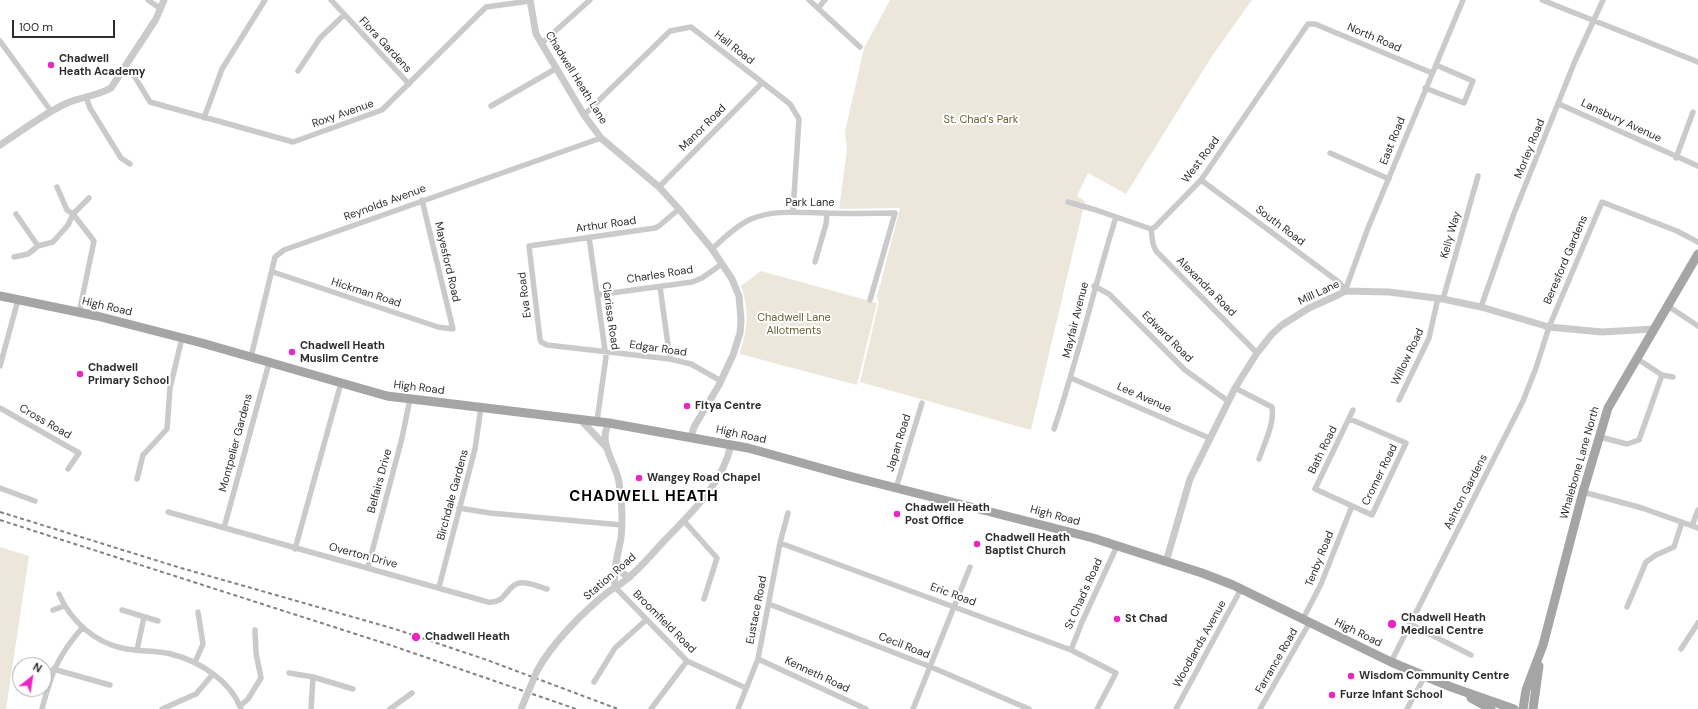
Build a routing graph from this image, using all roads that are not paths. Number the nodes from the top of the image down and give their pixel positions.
1 (148, 0) edge
2 (164, 0) edge
3 (265, 0) edge
4 (331, 0) edge
5 (530, 0) edge
6 (590, 0) edge
7 (809, 0) edge
8 (825, 0) edge
9 (1463, 0) edge
10 (1542, 0) edge
11 (1603, 0) edge
12 (161, 8) junction
13 (818, 8) junction
14 (344, 15) junction
15 (1595, 21) junction
16 (1308, 24) joint
17 (0, 42) edge
18 (542, 44) junction
19 (860, 47) dead end
20 (1698, 62) edge
21 (1436, 65) junction
22 (124, 68) junction
23 (557, 68) junction
24 (298, 71) dead end
25 (1432, 73) junction
26 (762, 83) junction
27 (409, 84) junction
28 (1425, 88) junction
29 (86, 97) junction
30 (1559, 104) junction
31 (491, 106) dead end
32 (51, 111) junction
33 (1693, 112) dead end
34 (584, 115) junction
35 (204, 118) junction
36 (601, 138) junction
37 (0, 145) edge
38 (1330, 153) dead end
39 (1676, 158) junction
40 (130, 164) dead end
41 (1698, 166) edge
42 (1478, 176) dead end
43 (1389, 179) junction
44 (1201, 180) junction
45 (57, 187) dead end
46 (659, 187) junction
47 (88, 198) dead end
48 (422, 200) junction
49 (1068, 202) dead end
50 (679, 209) junction
51 (793, 211) junction
52 (16, 214) dead end
53 (73, 214) junction
54 (827, 214) junction
55 (1116, 217) junction
56 (1151, 230) junction
57 (589, 237) junction
58 (1698, 242) edge
59 (38, 246) junction
60 (529, 246) joint
61 (712, 249) junction
62 (1698, 254) edge
63 (14, 257) dead end
64 (815, 262) dead end
65 (722, 264) junction
66 (273, 272) junction
67 (1094, 286) junction
68 (660, 287) junction
69 (1345, 290) junction
70 (597, 295) junction
71 (0, 296) edge
72 (1440, 299) junction
73 (18, 300) junction
74 (870, 300) dead end
75 (1668, 306) junction
76 (1481, 307) junction
77 (79, 313) junction
78 (1698, 326) edge
79 (1549, 327) junction
80 (453, 329) joint
81 (1654, 330) junction
82 (182, 338) junction
83 (541, 342) joint
84 (605, 352) junction
85 (1257, 353) junction
86 (250, 358) junction
87 (1636, 358) junction
88 (670, 359) junction
89 (269, 363) junction
90 (0, 364) edge
91 (1662, 375) junction
92 (1673, 377) dead end
93 (1071, 378) junction
94 (720, 382) junction
95 (341, 384) junction
96 (1235, 388) junction
97 (410, 399) junction
98 (1399, 400) dead end
99 (1228, 401) junction
100 (922, 403) dead end
101 (481, 407) junction
102 (0, 408) edge
103 (1353, 410) dead end
104 (580, 419) junction
105 (1350, 419) junction
106 (597, 421) junction
107 (609, 423) junction
108 (1054, 429) dead end
109 (691, 437) junction
110 (1600, 437) junction
111 (1209, 438) junction
112 (731, 445) junction
113 (607, 448) junction
114 (1259, 459) dead end
115 (68, 469) dead end
116 (137, 479) dead end
117 (0, 488) edge
118 (896, 488) junction
119 (1583, 492) junction
120 (35, 501) dead end
121 (1352, 506) junction
122 (460, 508) junction
123 (1698, 510) edge
124 (168, 512) dead end
125 (788, 513) dead end
126 (684, 521) junction
127 (1682, 522) junction
128 (622, 525) junction
129 (1695, 527) edge
130 (224, 528) junction
131 (780, 543) junction
132 (1117, 546) junction
133 (295, 549) junction
134 (1166, 562) junction
135 (616, 566) junction
136 (368, 567) junction
137 (970, 567) dead end
138 (630, 577) junction
139 (439, 587) junction
140 (615, 587) junction
141 (548, 589) dead end
142 (1241, 589) junction
143 (59, 594) dead end
144 (704, 599) dead end
145 (769, 604) junction
146 (64, 606) junction
147 (954, 606) junction
148 (1627, 607) dead end
149 (52, 610) dead end
150 (122, 610) dead end
151 (198, 612) dead end
152 (144, 617) junction
153 (646, 620) junction
154 (158, 621) dead end
155 (1307, 621) junction
156 (1698, 623) edge
157 (1410, 624) junction
158 (82, 627) junction
159 (255, 630) dead end
160 (1681, 649) dead end
161 (137, 650) junction
162 (1071, 650) junction
163 (1541, 651) junction
164 (1471, 655) dead end
165 (758, 659) junction
166 (195, 662) junction
167 (687, 662) junction
168 (1391, 662) junction
169 (930, 667) junction
170 (54, 669) junction
171 (289, 673) dead end
172 (213, 674) junction
173 (1425, 676) junction
174 (313, 678) junction
175 (594, 682) dead end
176 (110, 685) dead end
177 (1451, 687) junction
178 (746, 688) junction
179 (353, 689) dead end
180 (412, 693) dead end
181 (241, 708) edge
182 (42, 709) edge
183 (162, 709) edge
184 (311, 709) edge
185 (390, 709) edge
186 (521, 709) edge
187 (651, 709) edge
188 (738, 709) edge
189 (866, 709) edge
190 (913, 709) edge
191 (1029, 709) edge
192 (1097, 709) edge
193 (1176, 709) edge
194 (1260, 709) edge
195 (1408, 709) edge
196 (1491, 709) edge
197 (1514, 709) edge
198 (1523, 709) edge
199 (1532, 709) edge

1 - 12 street
2 - 12 street
3 - 35 street
4 - 14 street, Flora Gardens
5 - 18 street, Chadwell Heath Lane
5 - 27 street, Roxy Avenue
6 - 18 street
7 - 13 street
8 - 13 street
9 - 21 street, East Road
10 - 15 street
11 - 15 street, Morley Road
12 - 22 street
13 - 19 street
14 - 24 street
14 - 27 street, Flora Gardens
15 - 20 street
15 - 30 street, Morley Road
16 - 25 street, North Road
16 - 44 street, West Road
17 - 32 street
18 - 23 street, Chadwell Heath Lane
21 - 25 street, East Road
21 - 28 street
22 - 29 street
22 - 35 street, Roxy Avenue
23 - 31 street
23 - 34 street, Chadwell Heath Lane
25 - 28 street, East Road
26 - 34 street, Hall Road
26 - 46 street, Manor Road
26 - 51 street, Hall Road
27 - 35 street, Roxy Avenue
28 - 43 street, East Road
29 - 32 street
29 - 40 street
30 - 39 street, Lansbury Avenue
30 - 76 street, Morley Road
32 - 37 street
33 - 39 street
34 - 36 street, Chadwell Heath Lane
36 - 46 street, Chadwell Heath Lane
36 - 48 street, Reynolds Avenue
38 - 43 street
39 - 41 street, Lansbury Avenue
42 - 72 street, Kelly Way
43 - 69 street, East Road
44 - 56 street, West Road
44 - 69 street, South Road
45 - 53 street
46 - 50 street, Chadwell Heath Lane
47 - 53 street
48 - 66 street, Reynolds Avenue
48 - 80 street, Mayesford Road
49 - 55 street
50 - 57 street, Arthur Road
50 - 61 street, Chadwell Heath Lane
51 - 54 street, Park Lane
51 - 61 street, Park Lane
52 - 59 street
53 - 59 street
53 - 77 street
54 - 64 street
54 - 74 street, Park Lane
55 - 56 street
55 - 67 street, Mayfair Avenue
56 - 85 street, Alexandra Road
57 - 60 street, Arthur Road
57 - 70 street, Clarissa Road
58 - 79 street, Beresford Gardens
59 - 63 street
60 - 83 street, Eva Road
61 - 65 street, Chadwell Heath Lane
62 - 75 main road, Whalebone Lane North
65 - 68 street, Charles Road
65 - 94 street, Chadwell Heath Lane
66 - 80 street, Hickman Road
66 - 86 street, Reynolds Avenue
67 - 93 street, Mayfair Avenue
67 - 99 street, Edward Road
68 - 70 street, Charles Road
68 - 88 street
69 - 72 street, Mill Lane
69 - 85 street, Mill Lane
70 - 84 street, Clarissa Road
71 - 73 main road, High Road
72 - 76 street, Mill Lane
72 - 98 street, Willow Road
73 - 77 main road, High Road
73 - 90 street
75 - 78 street
75 - 81 main road, Whalebone Lane North
76 - 79 street, Mill Lane
77 - 82 main road, High Road
79 - 81 street, Mill Lane
79 - 157 street, Ashton Gardens
81 - 87 main road, Whalebone Lane North
82 - 86 main road, High Road
82 - 116 street
83 - 84 street, Edgar Road
84 - 88 street, Edgar Road
84 - 106 street, Clarissa Road
85 - 96 street, Mill Lane
86 - 89 main road, High Road
87 - 91 street
87 - 110 main road, Whalebone Lane North
88 - 94 street, Edgar Road
89 - 95 main road, High Road
89 - 130 street, Montpelier Gardens
91 - 92 street
91 - 110 street
93 - 108 street, Mayfair Avenue
93 - 111 street, Lee Avenue
94 - 109 street, Chadwell Heath Lane
95 - 97 main road, High Road
95 - 133 street
96 - 99 street, Mill Lane
96 - 114 street
97 - 101 main road, High Road
97 - 136 street, Belfairs Drive
99 - 111 street, Mill Lane
100 - 118 street, Japan Road
101 - 104 main road, High Road
101 - 122 street, Birchdale Gardens
102 - 115 street, Cross Road
103 - 105 street, Bath Road
104 - 106 main road, High Road
104 - 113 street
105 - 121 street, Bath Road
105 - 121 street, Cromer Road
106 - 107 main road, High Road
107 - 109 main road, High Road
107 - 113 street
109 - 112 main road, High Road
110 - 119 main road, Whalebone Lane North
111 - 134 street, Mill Lane
112 - 118 main road, High Road
112 - 126 street, Station Road
113 - 128 street
117 - 120 street
118 - 132 main road, High Road
119 - 127 street
119 - 163 main road, Whalebone Lane North
121 - 155 street, Tenby Road
122 - 128 street
122 - 139 street, Birchdale Gardens
123 - 129 street
124 - 130 street, Overton Drive
125 - 131 street, Eustace Road
126 - 138 street, Station Road
126 - 144 street
127 - 129 street
127 - 148 street
128 - 135 street
130 - 133 street, Overton Drive
131 - 145 street, Eustace Road
131 - 147 street, Eric Road
132 - 134 main road, High Road
132 - 162 street, St Chad's Road
133 - 136 street, Overton Drive
134 - 142 main road, High Road
135 - 138 street
135 - 140 street
136 - 139 street, Overton Drive
137 - 147 street
138 - 140 street, Station Road
139 - 141 street, Overton Drive
140 - 153 street, Broomfield Road
140 - 186 street, Station Road, bridge
142 - 155 main road, High Road
142 - 193 street, Woodlands Avenue
143 - 146 street
145 - 165 street, Eustace Road
145 - 169 street, Cecil Road
146 - 149 street
146 - 158 street
147 - 162 street, Eric Road
147 - 169 street
150 - 152 street
151 - 166 street
152 - 154 street
152 - 161 street
153 - 167 street, Broomfield Road
153 - 175 street
155 - 168 main road, High Road
155 - 194 street, Farrance Road
156 - 160 street
157 - 164 street
157 - 168 street, Ashton Gardens
158 - 161 street
158 - 170 street
159 - 181 street
161 - 166 street
162 - 192 street, Eric Road
163 - 198 main road, Whalebone Lane North
163 - 199 main road, Whalebone Lane North
165 - 178 street, Eustace Road
165 - 189 street, Kenneth Road
166 - 172 street
167 - 178 street, Broomfield Road
167 - 187 street
168 - 173 main road, High Road
169 - 190 street
169 - 191 street, Cecil Road
170 - 176 street
170 - 182 street
171 - 174 street
172 - 181 street
172 - 183 street
173 - 177 main road, High Road
173 - 195 street
174 - 179 street
174 - 184 street
177 - 196 main road, High Road
177 - 197 main road, High Road
178 - 188 street, Eustace Road
180 - 185 street

